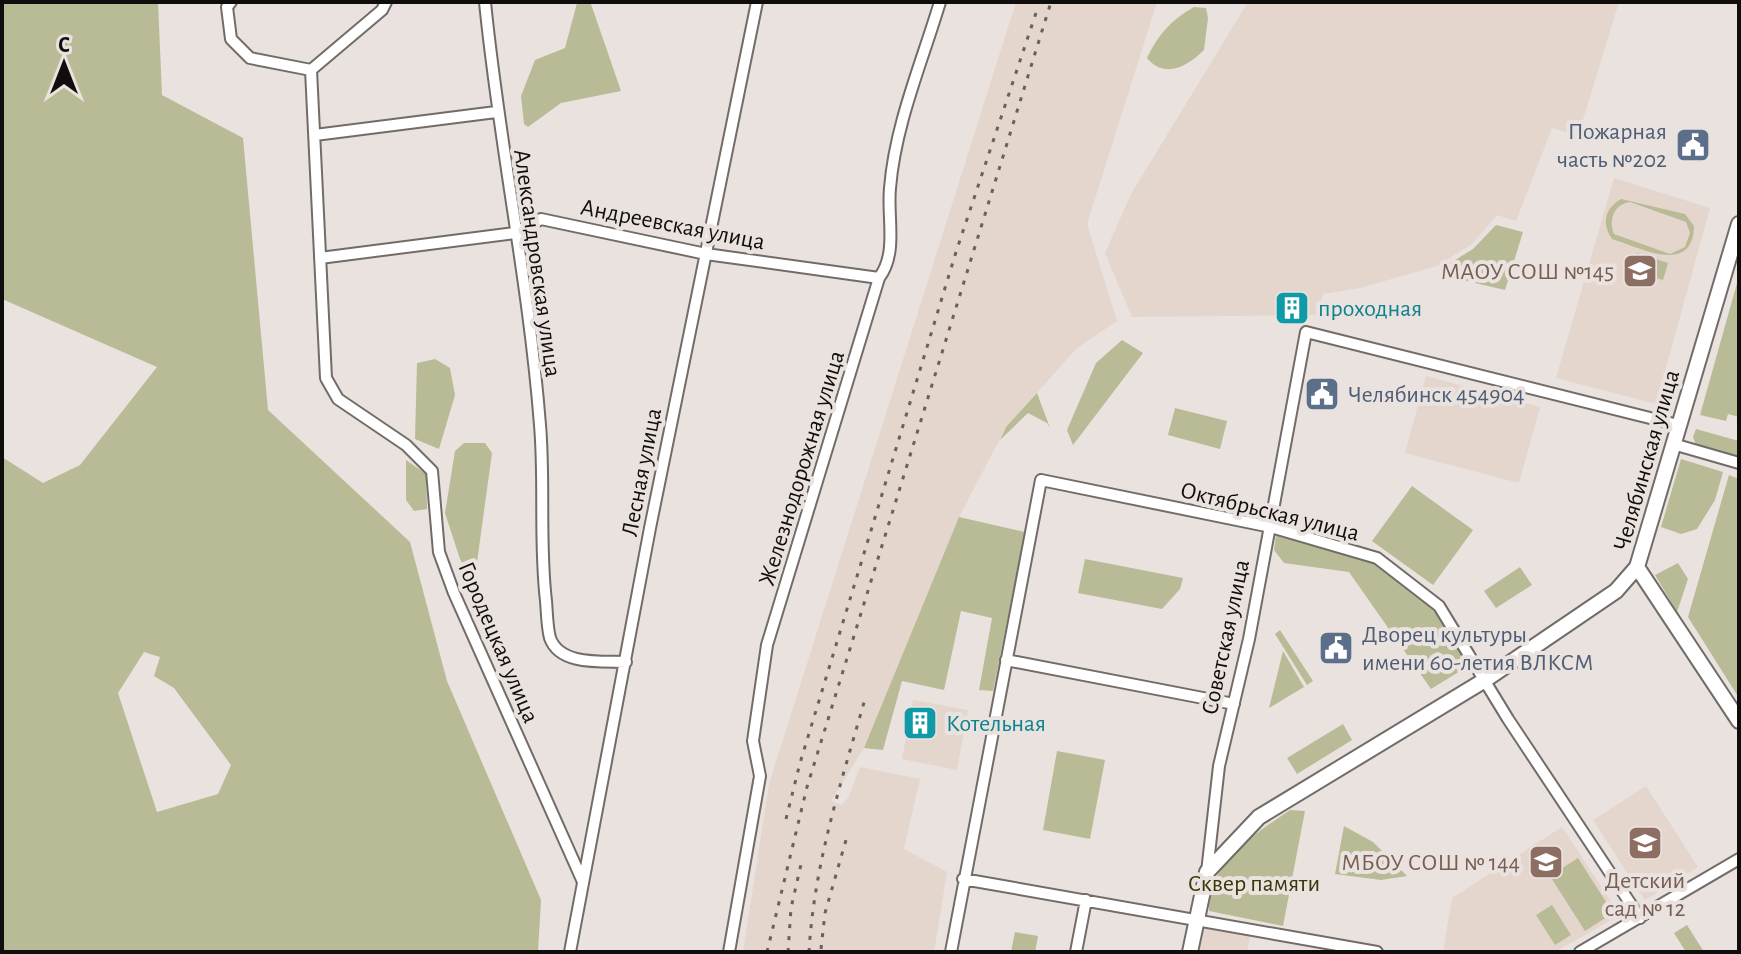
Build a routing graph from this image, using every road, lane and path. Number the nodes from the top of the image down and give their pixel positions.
1 (231, 2) edge
2 (386, 2) edge
3 (485, 2) edge
4 (757, 2) edge
5 (940, 2) edge
6 (311, 70) junction
7 (496, 112) junction
8 (315, 135) junction
9 (1739, 224) edge
10 (515, 233) junction
11 (706, 254) junction
12 (320, 258) junction
13 (879, 278) junction
14 (1678, 425) junction
15 (1673, 444) junction
16 (1739, 463) edge
17 (1271, 527) junction
18 (1637, 567) junction
19 (1006, 660) junction
20 (626, 662) junction
21 (1485, 680) junction
22 (1234, 704) junction
23 (1739, 721) edge
24 (1739, 859) edge
25 (1207, 872) junction
26 (963, 879) junction
27 (584, 883) junction
28 (1086, 900) junction
29 (1640, 918) junction
30 (1196, 920) junction
31 (1316, 947) edge
32 (570, 952) edge
33 (729, 952) edge
34 (951, 952) edge
35 (1076, 952) edge
36 (1190, 952) edge
37 (1377, 952) edge
38 (1580, 952) edge

1 - 6 street
2 - 6 street
3 - 7 street, Александровская улица
4 - 11 street, Лесная улица
5 - 13 street, Железнодорожная улица
6 - 8 street, Городецкая улица
7 - 8 street
7 - 10 street, Александровская улица
8 - 12 street, Городецкая улица
9 - 14 street, Челябинская улица
10 - 11 street, Андреевская улица
10 - 12 street, Андреевская улица
10 - 20 street, Александровская улица
11 - 13 street, Андреевская улица
11 - 20 street, Лесная улица
12 - 27 street, Городецкая улица
13 - 33 street, Железнодорожная улица
14 - 15 street, Челябинская улица
14 - 17 street, Советская улица
15 - 16 street
15 - 18 street, Челябинская улица
17 - 19 street, Октябрьская улица
17 - 21 street, Октябрьская улица
17 - 22 street, Советская улица
18 - 21 street, Челябинская улица
18 - 23 street
19 - 22 street
19 - 26 street
20 - 27 street, Лесная улица
21 - 25 street, Челябинская улица
21 - 29 street, Октябрьская улица
22 - 25 street, Советская улица
24 - 29 street
25 - 30 street, Советская улица
26 - 28 street
26 - 34 street
27 - 32 street, Лесная улица
28 - 30 street
28 - 35 street
29 - 38 street
30 - 31 street
30 - 36 street, Советская улица
31 - 37 street

